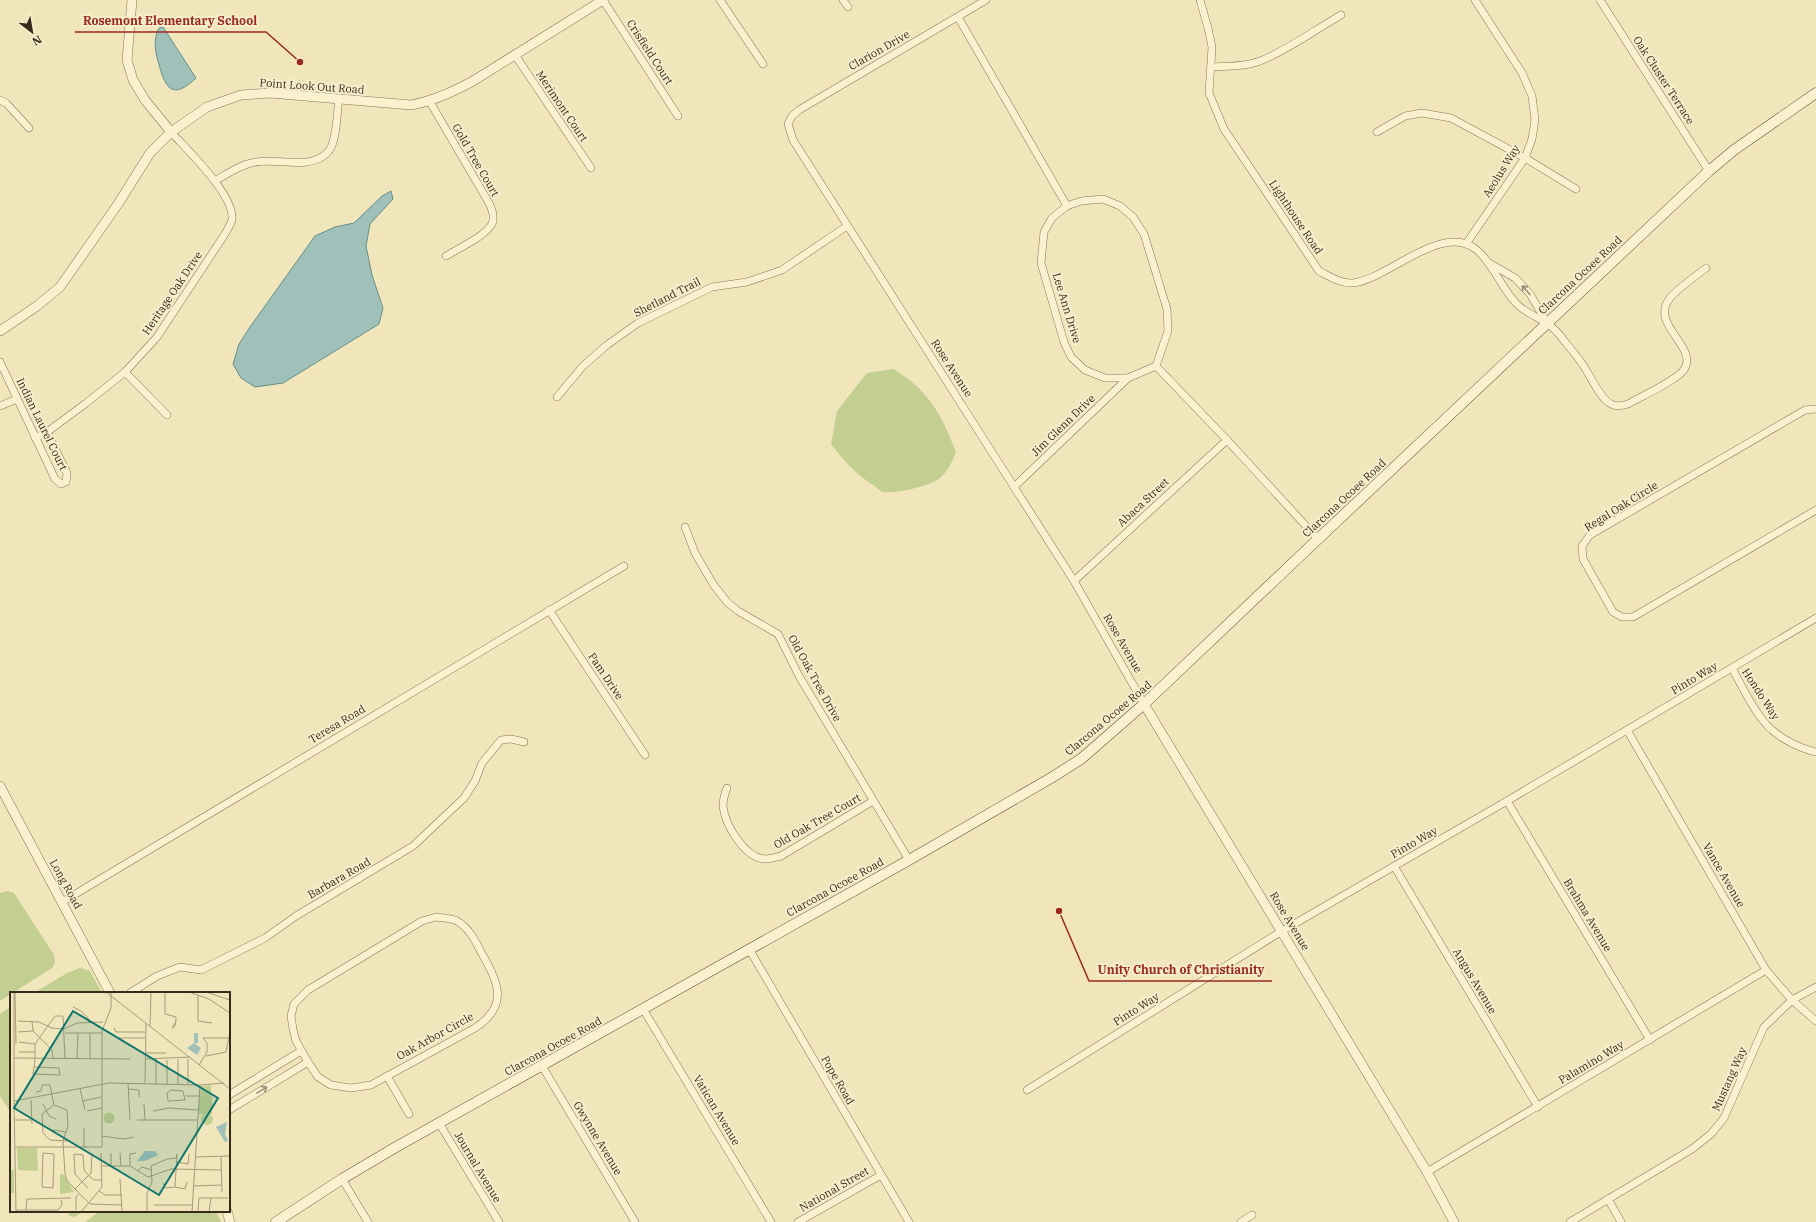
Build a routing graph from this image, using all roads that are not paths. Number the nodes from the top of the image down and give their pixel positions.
1 (132, 0) edge
2 (603, 0) edge
3 (720, 0) edge
4 (843, 0) edge
5 (986, 0) edge
6 (1200, 0) edge
7 (1474, 0) edge
8 (1600, 0) edge
9 (848, 7) dead end
10 (1341, 15) dead end
11 (958, 16) junction
12 (515, 55) junction
13 (763, 64) dead end
14 (1211, 67) junction
15 (1816, 93) edge
16 (339, 98) junction
17 (0, 100) edge
18 (430, 102) junction
19 (678, 116) dead end
20 (788, 124) joint
21 (29, 128) dead end
22 (171, 132) junction
23 (1377, 132) dead end
24 (1525, 158) junction
25 (591, 168) dead end
26 (1709, 171) junction
27 (215, 181) junction
28 (1576, 189) dead end
29 (1067, 206) junction
30 (847, 226) junction
31 (1466, 244) junction
32 (446, 256) dead end
33 (1489, 263) junction
34 (1706, 268) dead end
35 (1547, 323) junction
36 (0, 330) edge
37 (0, 362) edge
38 (1156, 366) junction
39 (125, 372) junction
40 (1128, 378) junction
41 (557, 397) dead end
42 (17, 400) junction
43 (0, 406) edge
44 (1816, 408) edge
45 (167, 415) dead end
46 (47, 432) junction
47 (35, 438) junction
48 (1227, 440) junction
49 (1014, 487) junction
50 (1816, 510) edge
51 (685, 527) dead end
52 (1318, 539) junction
53 (624, 566) dead end
54 (1074, 581) junction
55 (549, 610) junction
56 (1816, 618) edge
57 (1732, 668) junction
58 (1144, 704) junction
59 (1627, 730) junction
60 (524, 742) dead end
61 (1816, 752) edge
62 (645, 755) dead end
63 (0, 786) edge
64 (726, 788) dead end
65 (873, 801) junction
66 (1507, 801) junction
67 (909, 860) junction
68 (1394, 866) junction
69 (62, 902) junction
70 (1282, 931) junction
71 (749, 949) junction
72 (1766, 970) junction
73 (1816, 987) edge
74 (109, 992) edge
75 (132, 992) edge
76 (1792, 1000) junction
77 (643, 1009) junction
78 (1816, 1020) edge
79 (1650, 1040) junction
80 (301, 1052) junction
81 (308, 1062) junction
82 (542, 1066) junction
83 (387, 1076) junction
84 (1027, 1090) dead end
85 (230, 1094) edge
86 (1538, 1107) junction
87 (230, 1109) edge
88 (409, 1114) dead end
89 (439, 1123) junction
90 (1427, 1172) junction
91 (881, 1175) junction
92 (342, 1179) junction
93 (1608, 1200) junction
94 (227, 1212) edge
95 (1252, 1215) dead end
96 (277, 1221) edge
97 (230, 1222) edge
98 (368, 1222) edge
99 (499, 1222) edge
100 (635, 1222) edge
101 (771, 1222) edge
102 (798, 1222) edge
103 (909, 1222) edge
104 (1241, 1222) edge
105 (1454, 1222) edge
106 (1570, 1222) edge
107 (1621, 1222) edge

1 - 22 street
2 - 12 street, Point Look Out Road
2 - 19 street, Crisfield Court
3 - 13 street
4 - 9 street
5 - 11 street, Clarion Drive
6 - 14 street, Lighthouse Road
7 - 24 street, Aeolus Way
8 - 26 street, Oak Cluster Terrace
10 - 14 street
11 - 20 street, Clarion Drive
11 - 29 street
12 - 18 street, Point Look Out Road
12 - 25 street, Merimont Court
14 - 31 street, Lighthouse Road
15 - 26 main road, Clarcona Ocoee Road
16 - 18 street, Point Look Out Road
16 - 22 street, Point Look Out Road
16 - 27 street
17 - 21 street
18 - 32 street, Gold Tree Court
20 - 30 street, Rose Avenue
22 - 27 street, Heritage Oak Drive
22 - 36 street, Point Look Out Road
23 - 24 street
24 - 28 street
24 - 31 street, Aeolus Way
26 - 35 main road, Clarcona Ocoee Road
27 - 39 street, Heritage Oak Drive
29 - 38 street, Lee Ann Drive
29 - 40 street, Lee Ann Drive
30 - 41 street, Shetland Trail
30 - 49 street, Rose Avenue
31 - 33 street
33 - 35 street
35 -> 33 street
34 - 35 street
35 - 52 main road, Clarcona Ocoee Road
37 - 42 street, Indian Laurel Court
38 - 40 street, Lee Ann Drive
38 - 48 street
39 - 45 street
39 - 46 street, Heritage Oak Drive
40 - 49 street, Jim Glenn Drive
42 - 43 street
42 - 47 street, Indian Laurel Court
44 - 50 street, Regal Oak Circle
46 - 47 street, Heritage Oak Drive
46 - 47 street, Indian Laurel Court
48 - 52 street
48 - 54 street, Abaca Street
49 - 54 street, Rose Avenue
51 - 65 street, Old Oak Tree Drive
52 - 58 main road, Clarcona Ocoee Road
53 - 55 street, Teresa Road
54 - 58 street, Rose Avenue
55 - 62 street, Pam Drive
55 - 69 street, Teresa Road
56 - 57 street, Pinto Way
57 - 59 street, Pinto Way
57 - 61 street, Hondo Way
58 - 67 main road, Clarcona Ocoee Road
58 - 70 street, Rose Avenue
59 - 66 street, Pinto Way
59 - 72 street, Vance Avenue
60 - 75 street, Barbara Road
63 - 69 street, Long Road
64 - 65 street, Old Oak Tree Court
65 - 67 street, Old Oak Tree Drive
66 - 68 street, Pinto Way
66 - 79 street, Brahma Avenue
67 - 71 main road, Clarcona Ocoee Road
68 - 70 street, Pinto Way
68 - 86 street, Angus Avenue
69 - 74 street, Long Road
70 - 84 street, Pinto Way
70 - 90 street, Rose Avenue
71 - 77 main road, Clarcona Ocoee Road
71 - 91 street, Pope Road
72 - 76 street, Vance Avenue
72 - 79 street, Palamino Way
73 - 76 street, Mustang Way
76 - 78 street, Vance Avenue
76 - 93 street, Mustang Way
77 - 82 main road, Clarcona Ocoee Road
77 - 101 street, Vatican Avenue
79 - 86 street, Palamino Way
80 - 81 street, Oak Arbor Circle
80 - 83 street, Oak Arbor Circle
80 - 85 street
81 - 83 street, Oak Arbor Circle
87 -> 81 street
82 - 89 main road, Clarcona Ocoee Road
82 - 100 street, Gwynne Avenue
83 - 88 street
86 - 90 street, Palamino Way
89 - 92 main road, Clarcona Ocoee Road
89 - 99 street, Journal Avenue
90 - 105 street, Rose Avenue
91 - 102 street, National Street
91 - 103 street, Pope Road
92 - 96 main road, Clarcona Ocoee Road
92 - 98 street
93 - 106 street, Mustang Way
93 - 107 street
94 - 97 street
95 - 104 street

